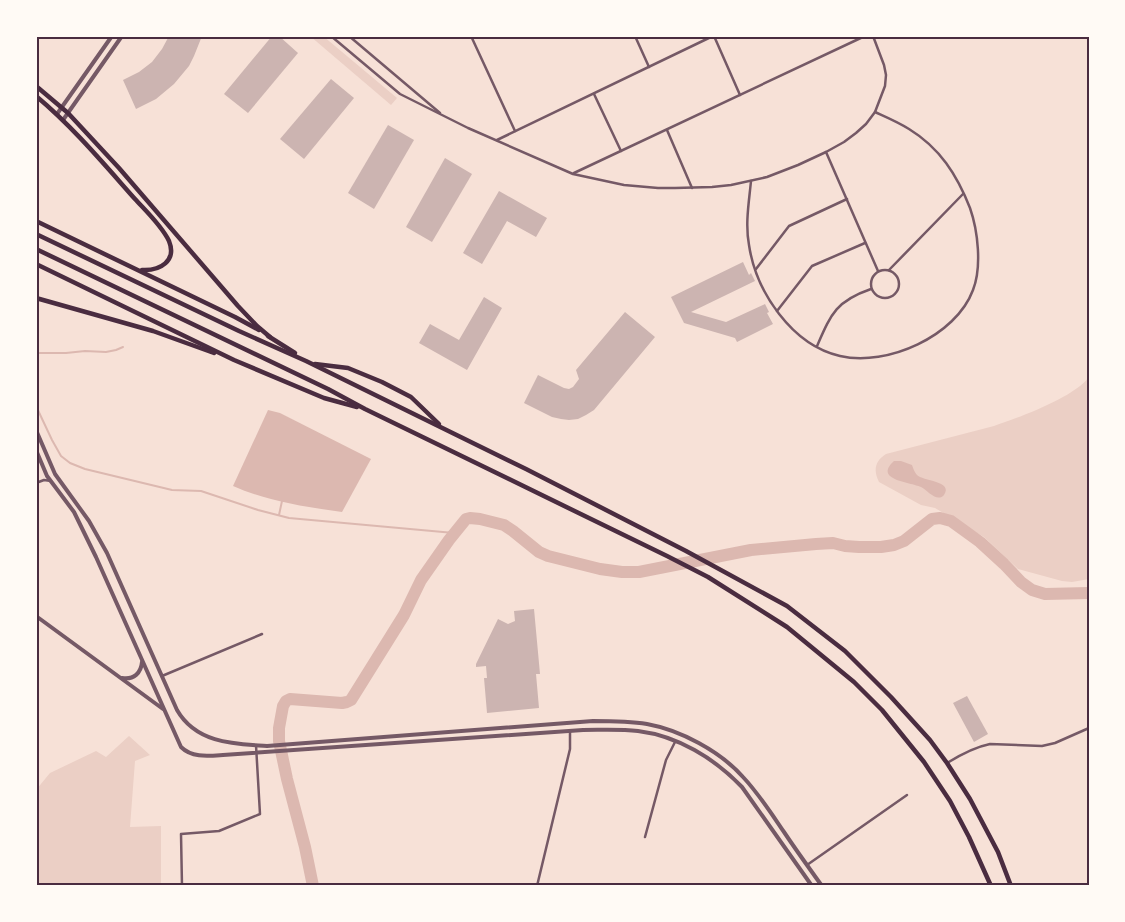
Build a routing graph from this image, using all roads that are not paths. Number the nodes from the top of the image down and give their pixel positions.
1 (112, 36) edge
2 (122, 36) edge
3 (331, 36) edge
4 (349, 36) edge
5 (471, 36) edge
6 (635, 36) edge
7 (713, 36) edge
8 (865, 36) edge
9 (873, 36) edge
10 (650, 67) junction
11 (36, 86) edge
12 (594, 93) junction
13 (740, 95) junction
14 (36, 96) edge
15 (62, 107) junction
16 (875, 112) junction
17 (68, 113) junction
18 (57, 114) junction
19 (443, 116) junction
20 (63, 120) junction
21 (667, 130) junction
22 (515, 131) junction
23 (497, 140) junction
24 (621, 151) junction
25 (826, 152) junction
26 (573, 174) junction
27 (751, 181) junction
28 (692, 188) junction
29 (963, 193) junction
30 (847, 199) junction
31 (36, 221) edge
32 (36, 225) edge
33 (46, 226) junction
34 (36, 234) edge
35 (865, 243) junction
36 (36, 250) edge
37 (36, 264) edge
38 (138, 270) junction
39 (756, 270) junction
40 (889, 270) junction
41 (878, 271) junction
42 (871, 288) junction
43 (36, 298) edge
44 (777, 311) junction
45 (270, 337) junction
46 (817, 346) junction
47 (234, 360) junction
48 (306, 361) junction
49 (312, 364) junction
50 (365, 409) junction
51 (444, 429) junction
52 (36, 430) edge
53 (36, 450) edge
54 (51, 482) junction
55 (36, 483) edge
56 (80, 508) junction
57 (74, 512) junction
58 (36, 616) edge
59 (262, 634) dead end
60 (141, 658) junction
61 (118, 676) junction
62 (161, 677) junction
63 (164, 710) junction
64 (1089, 728) edge
65 (570, 732) junction
66 (676, 741) junction
67 (256, 745) junction
68 (256, 753) junction
69 (947, 763) junction
70 (907, 795) dead end
71 (645, 838) dead end
72 (807, 865) junction
73 (182, 886) edge
74 (536, 886) edge
75 (812, 886) edge
76 (822, 886) edge
77 (991, 886) edge
78 (1011, 886) edge

1 - 15 street
2 - 17 street
3 - 19 street
4 - 19 street
5 - 22 street
6 - 10 street
7 - 10 street
7 - 13 street
8 - 13 street
9 - 16 street
10 - 12 street
11 - 15 main road
12 - 22 street
12 - 24 street
13 - 21 street
14 - 18 main road
15 - 17 main road
15 - 18 street
16 - 25 street
16 - 29 street
17 - 20 street
17 - 45 main road
18 - 20 main road
19 - 23 street
20 - 38 main road
21 - 24 street
21 - 28 street
22 - 23 street
23 - 26 street
24 - 26 street
25 - 27 street
25 - 30 street
26 - 28 street
27 - 28 street
27 - 39 street
29 - 40 street
29 - 46 street
30 - 35 street
30 - 39 street
31 - 33 main road
32 - 33 main road
33 - 38 main road
34 - 48 main road
35 - 41 street
35 - 44 street
36 - 50 main road
37 - 47 main road
38 - 45 main road
39 - 44 street
40 - 41 street
40 - 42 street
41 - 42 street
42 - 46 street
43 - 47 main road
44 - 46 street
45 - 48 main road
47 - 50 main road
48 - 49 main road
49 - 51 main road
49 - 51 main road
50 - 77 main road
51 - 69 main road
52 - 56 street
53 - 54 street
54 - 55 street
54 - 57 street
56 - 57 street
56 - 62 street
57 - 60 street
58 - 61 street
59 - 62 street
60 - 61 street
60 - 63 street
61 - 63 street
62 - 67 street
63 - 68 street
64 - 69 street
65 - 66 street
65 - 68 street
65 - 74 street
66 - 71 street
66 - 75 street
67 - 68 street
67 - 72 street
68 - 73 street
69 - 78 main road
70 - 72 street
72 - 76 street

